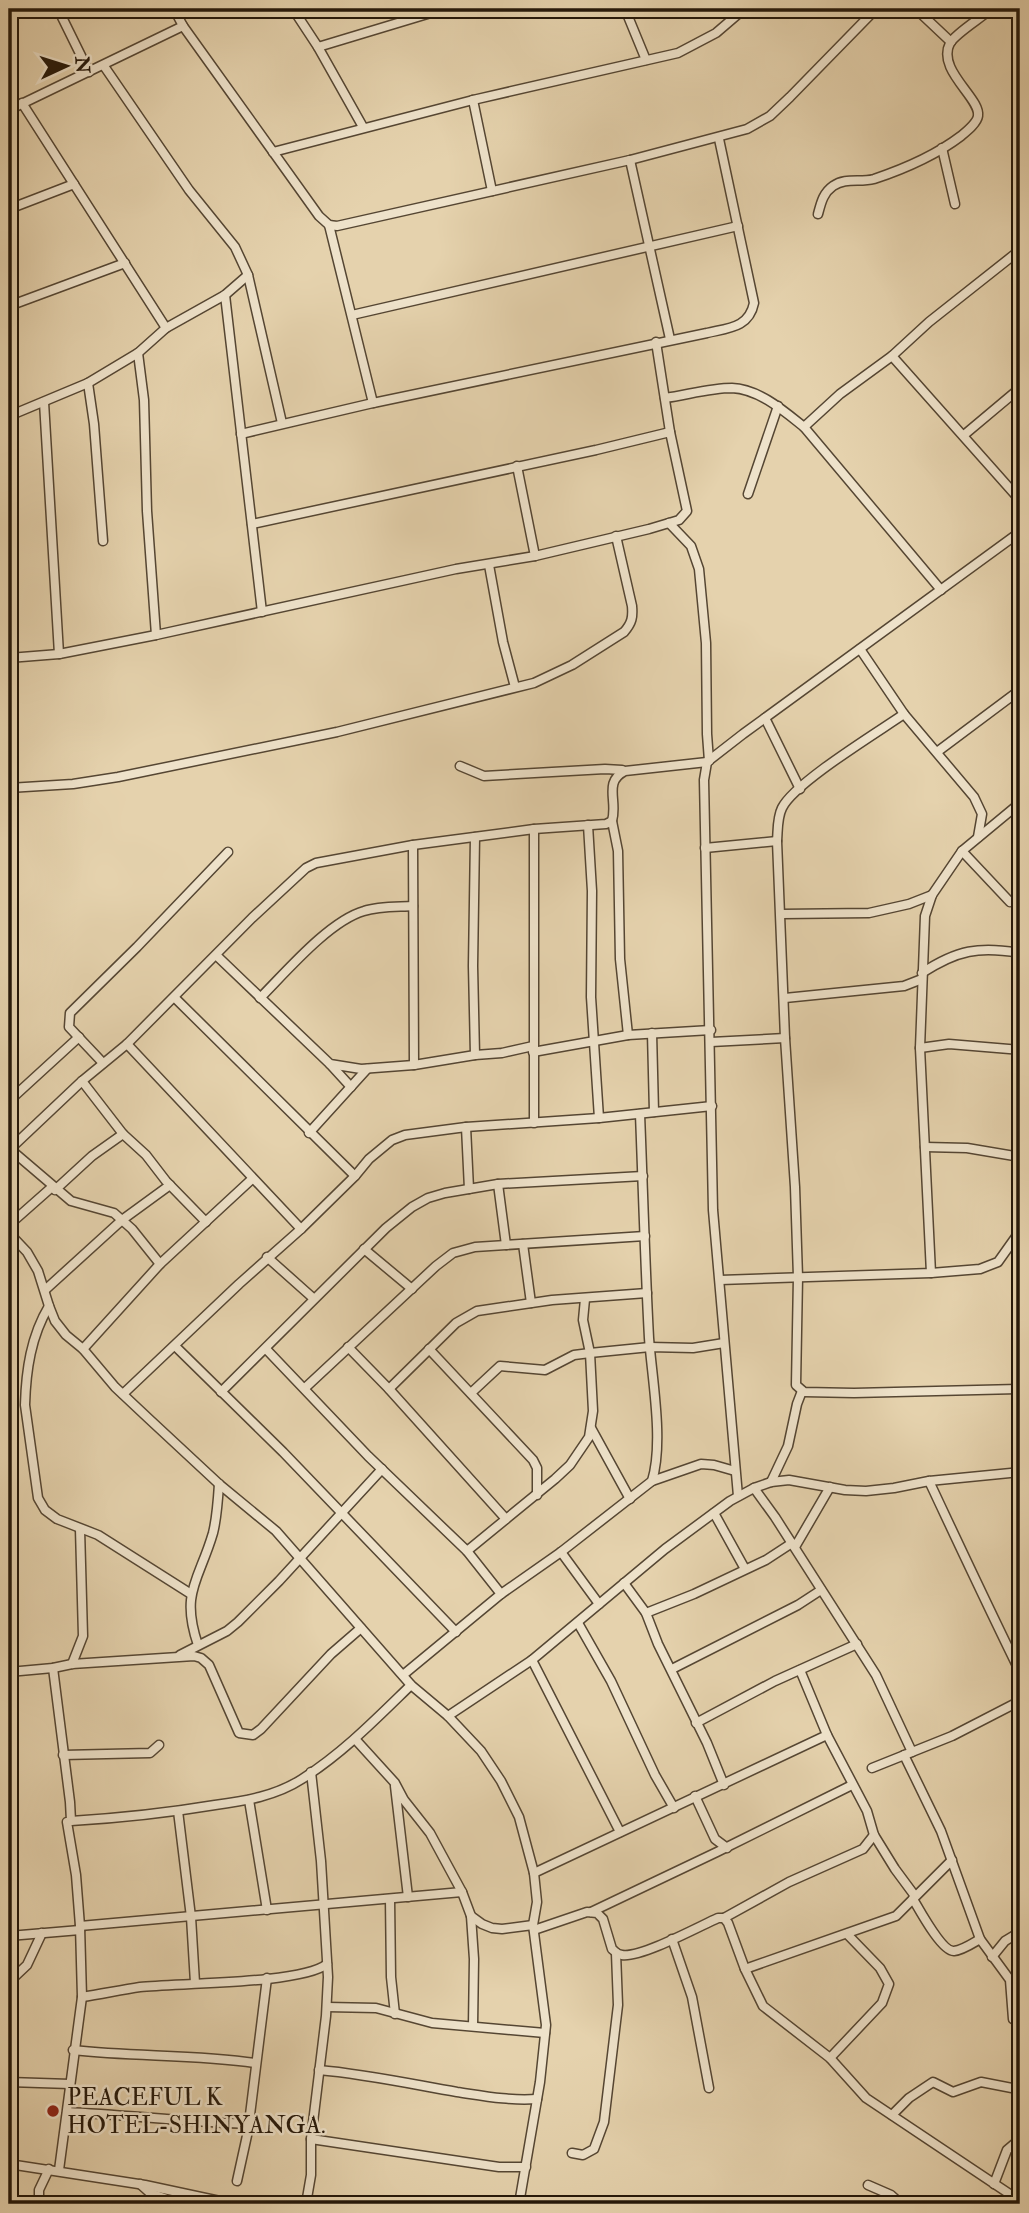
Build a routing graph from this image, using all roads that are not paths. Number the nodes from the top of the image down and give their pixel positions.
1 (58, 9) edge
2 (174, 9) edge
3 (293, 9) edge
4 (444, 9) edge
5 (625, 9) edge
6 (744, 9) edge
7 (876, 9) edge
8 (916, 9) edge
9 (991, 9) edge
10 (183, 26) junction
11 (951, 42) junction
12 (318, 47) junction
13 (646, 60) junction
14 (104, 66) junction
15 (89, 72) junction
16 (473, 100) junction
17 (23, 103) junction
18 (9, 110) edge
19 (363, 127) junction
20 (719, 139) junction
21 (942, 148) junction
22 (273, 152) junction
23 (631, 160) junction
24 (74, 184) junction
25 (492, 191) junction
26 (955, 204) dead end
27 (9, 209) edge
28 (818, 214) dead end
29 (329, 225) junction
30 (738, 226) junction
31 (651, 247) junction
32 (1020, 250) edge
33 (125, 263) junction
34 (248, 275) junction
35 (225, 295) junction
36 (9, 306) edge
37 (352, 314) junction
38 (166, 328) junction
39 (670, 339) junction
40 (656, 342) junction
41 (138, 353) junction
42 (892, 356) junction
43 (88, 383) junction
44 (1020, 387) edge
45 (665, 398) junction
46 (44, 402) junction
47 (373, 403) junction
48 (778, 406) junction
49 (9, 416) edge
50 (282, 423) junction
51 (804, 427) junction
52 (670, 432) junction
53 (242, 434) junction
54 (964, 435) junction
55 (517, 466) junction
56 (748, 494) dead end
57 (1020, 500) edge
58 (669, 523) junction
59 (252, 524) junction
60 (1020, 532) edge
61 (617, 536) junction
62 (103, 541) dead end
63 (535, 556) junction
64 (489, 565) junction
65 (941, 590) junction
66 (262, 612) junction
67 (156, 635) junction
68 (860, 649) junction
69 (59, 654) junction
70 (9, 658) edge
71 (515, 687) junction
72 (1020, 690) edge
73 (904, 714) junction
74 (765, 718) junction
75 (937, 752) junction
76 (708, 761) junction
77 (460, 766) dead end
78 (625, 771) junction
79 (9, 788) edge
80 (800, 789) junction
81 (1020, 803) edge
82 (612, 821) junction
83 (588, 825) junction
84 (534, 829) junction
85 (475, 837) junction
86 (978, 837) junction
87 (777, 841) junction
88 (413, 845) junction
89 (705, 848) junction
90 (962, 851) junction
91 (228, 852) dead end
92 (932, 895) junction
93 (1010, 902) dead end
94 (413, 906) junction
95 (782, 914) junction
96 (1020, 953) edge
97 (217, 956) junction
98 (922, 976) junction
99 (175, 998) junction
100 (785, 998) junction
101 (260, 999) junction
102 (711, 1030) junction
103 (652, 1032) junction
104 (628, 1035) junction
105 (79, 1037) junction
106 (785, 1038) junction
107 (593, 1042) junction
108 (711, 1042) junction
109 (127, 1044) junction
110 (920, 1048) junction
111 (533, 1049) junction
112 (1020, 1050) edge
113 (475, 1055) junction
114 (103, 1063) junction
115 (330, 1064) junction
116 (414, 1065) junction
117 (367, 1069) junction
118 (82, 1081) junction
119 (351, 1087) junction
120 (9, 1101) edge
121 (712, 1106) junction
122 (654, 1112) junction
123 (640, 1114) junction
124 (598, 1118) junction
125 (534, 1123) junction
126 (466, 1128) junction
127 (309, 1133) junction
128 (123, 1134) junction
129 (925, 1147) junction
130 (9, 1149) edge
131 (1020, 1157) edge
132 (355, 1176) junction
133 (643, 1176) junction
134 (253, 1179) junction
135 (498, 1184) junction
136 (170, 1185) junction
137 (54, 1189) junction
138 (469, 1189) junction
139 (122, 1220) junction
140 (206, 1222) junction
141 (9, 1225) edge
142 (301, 1229) junction
143 (1020, 1231) edge
144 (645, 1236) junction
145 (10, 1238) edge
146 (523, 1244) junction
147 (506, 1245) junction
148 (364, 1249) junction
149 (267, 1257) junction
150 (160, 1264) junction
151 (931, 1273) junction
152 (798, 1277) junction
153 (720, 1280) junction
154 (412, 1289) junction
155 (45, 1290) junction
156 (647, 1293) junction
157 (313, 1298) junction
158 (585, 1298) junction
159 (531, 1303) junction
160 (49, 1306) junction
161 (724, 1343) junction
162 (176, 1346) junction
163 (348, 1347) junction
164 (650, 1347) junction
165 (83, 1349) junction
166 (267, 1349) junction
167 (429, 1349) junction
168 (590, 1353) junction
169 (305, 1388) junction
170 (389, 1389) junction
171 (1020, 1389) edge
172 (802, 1391) junction
173 (221, 1392) junction
174 (471, 1392) junction
175 (123, 1394) junction
176 (592, 1427) junction
177 (382, 1469) junction
178 (735, 1471) junction
179 (1020, 1472) edge
180 (652, 1481) junction
181 (929, 1481) junction
182 (771, 1482) junction
183 (219, 1484) junction
184 (830, 1487) junction
185 (754, 1488) junction
186 (537, 1495) junction
187 (738, 1496) junction
188 (630, 1499) junction
189 (714, 1513) junction
190 (340, 1514) junction
191 (506, 1519) junction
192 (80, 1529) junction
193 (793, 1545) junction
194 (467, 1551) junction
195 (561, 1552) junction
196 (301, 1558) junction
197 (746, 1569) junction
198 (624, 1583) junction
199 (821, 1590) junction
200 (191, 1594) junction
201 (501, 1594) junction
202 (599, 1604) junction
203 (646, 1613) junction
204 (578, 1623) junction
205 (361, 1628) junction
206 (456, 1632) junction
207 (857, 1644) junction
208 (198, 1645) junction
209 (177, 1656) junction
210 (531, 1660) junction
211 (72, 1664) junction
212 (53, 1668) junction
213 (671, 1669) junction
214 (800, 1670) junction
215 (9, 1672) edge
216 (1020, 1672) edge
217 (403, 1675) junction
218 (411, 1685) junction
219 (1020, 1701) edge
220 (448, 1716) junction
221 (696, 1723) junction
222 (827, 1735) junction
223 (355, 1739) junction
224 (159, 1745) dead end
225 (908, 1754) junction
226 (63, 1755) junction
227 (872, 1768) dead end
228 (311, 1772) junction
229 (395, 1783) junction
230 (724, 1785) junction
231 (852, 1785) junction
232 (695, 1796) junction
233 (248, 1800) junction
234 (674, 1808) junction
235 (178, 1811) junction
236 (71, 1821) junction
237 (620, 1832) junction
238 (874, 1835) junction
239 (727, 1847) junction
240 (952, 1860) junction
241 (534, 1873) junction
242 (462, 1892) junction
243 (914, 1897) junction
244 (408, 1898) junction
245 (390, 1899) junction
246 (323, 1905) junction
247 (267, 1910) junction
248 (591, 1912) junction
249 (471, 1916) junction
250 (191, 1917) junction
251 (724, 1918) junction
252 (533, 1927) junction
253 (80, 1928) junction
254 (1019, 1931) edge
255 (42, 1933) junction
256 (847, 1934) junction
257 (9, 1936) edge
258 (672, 1939) junction
259 (980, 1939) junction
260 (616, 1952) junction
261 (992, 1957) junction
262 (327, 1964) junction
263 (745, 1969) junction
264 (267, 1978) junction
265 (9, 1979) edge
266 (195, 1983) junction
267 (82, 1997) junction
268 (327, 2007) junction
269 (396, 2014) junction
270 (1013, 2019) dead end
271 (472, 2026) junction
272 (545, 2033) junction
273 (73, 2050) junction
274 (830, 2058) junction
275 (255, 2063) junction
276 (318, 2070) junction
277 (9, 2082) edge
278 (69, 2084) junction
279 (709, 2088) dead end
280 (1017, 2089) dead end
281 (537, 2099) junction
282 (67, 2112) junction
283 (892, 2115) junction
284 (248, 2124) junction
285 (311, 2139) junction
286 (1020, 2139) edge
287 (572, 2153) dead end
288 (9, 2164) edge
289 (526, 2167) junction
290 (49, 2169) junction
291 (59, 2170) junction
292 (237, 2181) dead end
293 (994, 2183) junction
294 (140, 2184) junction
295 (868, 2185) dead end
296 (1020, 2201) edge
297 (39, 2204) edge
298 (181, 2204) edge
299 (228, 2204) edge
300 (244, 2204) edge
301 (306, 2204) edge
302 (519, 2204) edge
303 (901, 2204) edge

1 - 15 street
2 - 10 street
3 - 12 street
4 - 12 street
5 - 13 street
6 - 13 street
7 - 20 street
8 - 11 street
9 - 11 street
10 - 14 street
10 - 22 street
11 - 21 street
12 - 19 street
13 - 16 street
14 - 15 street
14 - 34 street
15 - 17 street
16 - 19 street
16 - 25 street
17 - 18 street
17 - 24 street
19 - 22 street
20 - 23 street
20 - 30 street
21 - 26 street
21 - 28 street
22 - 29 street
23 - 25 street
23 - 31 street
24 - 27 street
24 - 33 street
25 - 29 street
29 - 37 street
30 - 31 street
30 - 39 street
31 - 37 street
31 - 39 street
32 - 42 street
33 - 36 street
33 - 38 street
34 - 35 street
34 - 50 street
35 - 38 street
35 - 53 street
37 - 47 street
38 - 41 street
39 - 40 street
40 - 45 street
40 - 47 street
41 - 43 street
41 - 67 street
42 - 51 street
42 - 54 street
43 - 46 street
43 - 62 street
44 - 54 street
45 - 48 street
45 - 52 street
46 - 49 street
46 - 69 street
47 - 50 street
48 - 51 street
48 - 56 street
50 - 53 street
51 - 65 street
52 - 55 street
52 - 58 street
53 - 59 street
54 - 57 street
55 - 59 street
55 - 63 street
58 - 61 street
58 - 76 street
59 - 66 street
60 - 65 street
61 - 63 street
61 - 71 street
63 - 64 street
64 - 66 street
64 - 71 street
65 - 68 street
66 - 67 street
67 - 69 street
68 - 73 street
68 - 74 street
69 - 70 street
71 - 79 street
72 - 75 street
73 - 75 street
73 - 80 street
74 - 76 street
74 - 80 street
75 - 86 street
76 - 78 street
76 - 89 street
77 - 78 street
78 - 82 street
80 - 87 street
81 - 86 street
82 - 83 street
82 - 104 street
83 - 84 street
83 - 107 street
84 - 85 street
84 - 111 street
85 - 88 street
85 - 113 street
86 - 90 street
87 - 89 street
87 - 95 street
88 - 94 street
88 - 97 street
89 - 102 street
90 - 92 street
90 - 93 street
91 - 105 street
92 - 95 street
92 - 98 street
94 - 101 street
94 - 116 street
95 - 100 street
96 - 98 street
97 - 99 street
97 - 101 street
98 - 100 street
98 - 110 street
99 - 109 street
99 - 127 street
100 - 106 street
101 - 115 street
102 - 103 street
102 - 108 street
103 - 104 street
103 - 122 street
104 - 107 street
105 - 114 street
105 - 120 street
106 - 108 street
106 - 152 street
107 - 111 street
107 - 124 street
108 - 121 street
109 - 114 street
109 - 134 street
110 - 112 street
110 - 129 street
111 - 113 street
111 - 125 street
113 - 116 street
114 - 118 street
115 - 117 street
115 - 119 street
116 - 117 street
117 - 119 street
118 - 128 street
118 - 130 street
119 - 127 street
121 - 122 street
121 - 153 street
122 - 123 street
123 - 124 street
123 - 133 street
124 - 125 street
125 - 126 street
126 - 132 street
126 - 138 street
127 - 132 street
128 - 136 street
128 - 137 street
129 - 131 street
129 - 151 street
130 - 137 street
132 - 142 street
133 - 135 street
133 - 144 street
134 - 140 street
134 - 142 street
135 - 138 street
135 - 147 street
136 - 139 street
136 - 140 street
137 - 139 street
137 - 141 street
138 - 148 street
139 - 150 street
139 - 155 street
140 - 150 street
142 - 149 street
143 - 151 street
144 - 146 street
144 - 156 street
145 - 155 street
146 - 147 street
146 - 159 street
147 - 154 street
148 - 154 street
148 - 157 street
149 - 157 street
149 - 162 street
150 - 165 street
151 - 152 street
152 - 153 street
152 - 172 street
153 - 161 street
154 - 163 street
155 - 160 street
156 - 158 street
156 - 164 street
157 - 166 street
158 - 159 street
158 - 168 street
159 - 167 street
160 - 165 street
160 - 192 street
161 - 164 street
161 - 178 street
162 - 173 street
162 - 175 street
163 - 169 street
163 - 170 street
164 - 168 street
164 - 180 street
165 - 175 street
166 - 169 street
166 - 173 street
167 - 170 street
167 - 174 street
168 - 174 street
168 - 176 street
169 - 177 street
170 - 191 street
171 - 172 street
172 - 182 street
173 - 190 street
174 - 186 street
175 - 183 street
176 - 186 street
176 - 188 street
177 - 190 street
177 - 194 street
178 - 180 street
178 - 187 street
179 - 181 street
180 - 188 street
181 - 184 street
181 - 216 street
182 - 184 street
182 - 185 street
183 - 196 street
183 - 200 street
184 - 193 street
185 - 187 street
185 - 193 street
186 - 191 street
187 - 189 street
188 - 195 street
189 - 197 street
189 - 198 street
190 - 196 street
190 - 206 street
191 - 194 street
192 - 200 street
192 - 211 street
193 - 197 street
193 - 199 street
194 - 201 street
195 - 201 street
195 - 202 street
196 - 205 street
196 - 208 street
197 - 203 street
198 - 202 street
198 - 203 street
199 - 207 street
199 - 213 street
200 - 208 street
201 - 206 street
202 - 204 street
203 - 213 street
204 - 210 street
204 - 234 street
205 - 209 street
205 - 217 street
206 - 217 street
207 - 214 street
207 - 225 street
208 - 209 street
209 - 211 street
210 - 220 street
210 - 237 street
211 - 212 street
212 - 215 street
212 - 226 street
213 - 221 street
214 - 221 street
214 - 222 street
217 - 218 street
218 - 220 street
218 - 223 street
219 - 225 street
220 - 241 street
221 - 230 street
222 - 230 street
222 - 231 street
223 - 228 street
223 - 229 street
224 - 226 street
225 - 227 street
225 - 240 street
226 - 236 street
228 - 233 street
228 - 246 street
229 - 242 street
229 - 244 street
230 - 232 street
231 - 238 street
231 - 239 street
232 - 234 street
232 - 239 street
233 - 235 street
233 - 247 street
234 - 237 street
235 - 236 street
235 - 250 street
236 - 253 street
237 - 241 street
238 - 243 street
238 - 251 street
239 - 248 street
240 - 243 street
240 - 259 street
241 - 252 street
242 - 244 street
242 - 249 street
243 - 256 street
243 - 259 street
244 - 245 street
245 - 246 street
245 - 269 street
246 - 247 street
246 - 262 street
247 - 250 street
248 - 252 street
248 - 260 street
249 - 252 street
249 - 271 street
250 - 253 street
250 - 266 street
251 - 258 street
251 - 263 street
252 - 272 street
253 - 255 street
253 - 267 street
254 - 261 street
255 - 257 street
255 - 265 street
256 - 263 street
256 - 274 street
258 - 260 street
258 - 279 street
259 - 261 street
260 - 287 street
261 - 270 street
262 - 264 street
262 - 268 street
263 - 274 street
264 - 266 street
264 - 275 street
266 - 267 street
267 - 273 street
268 - 269 street
268 - 276 street
269 - 271 street
271 - 272 street
272 - 281 street
273 - 275 street
273 - 278 street
274 - 283 street
275 - 284 street
276 - 281 street
276 - 285 street
277 - 278 street
278 - 282 street
280 - 283 street
281 - 289 street
282 - 284 street
282 - 291 street
283 - 293 street
284 - 292 street
285 - 289 street
285 - 301 street
286 - 293 street
288 - 290 street
289 - 302 street
290 - 291 street
290 - 297 street
291 - 294 street
293 - 296 street
294 - 298 street
294 - 299 street
295 - 303 street
299 - 300 street

